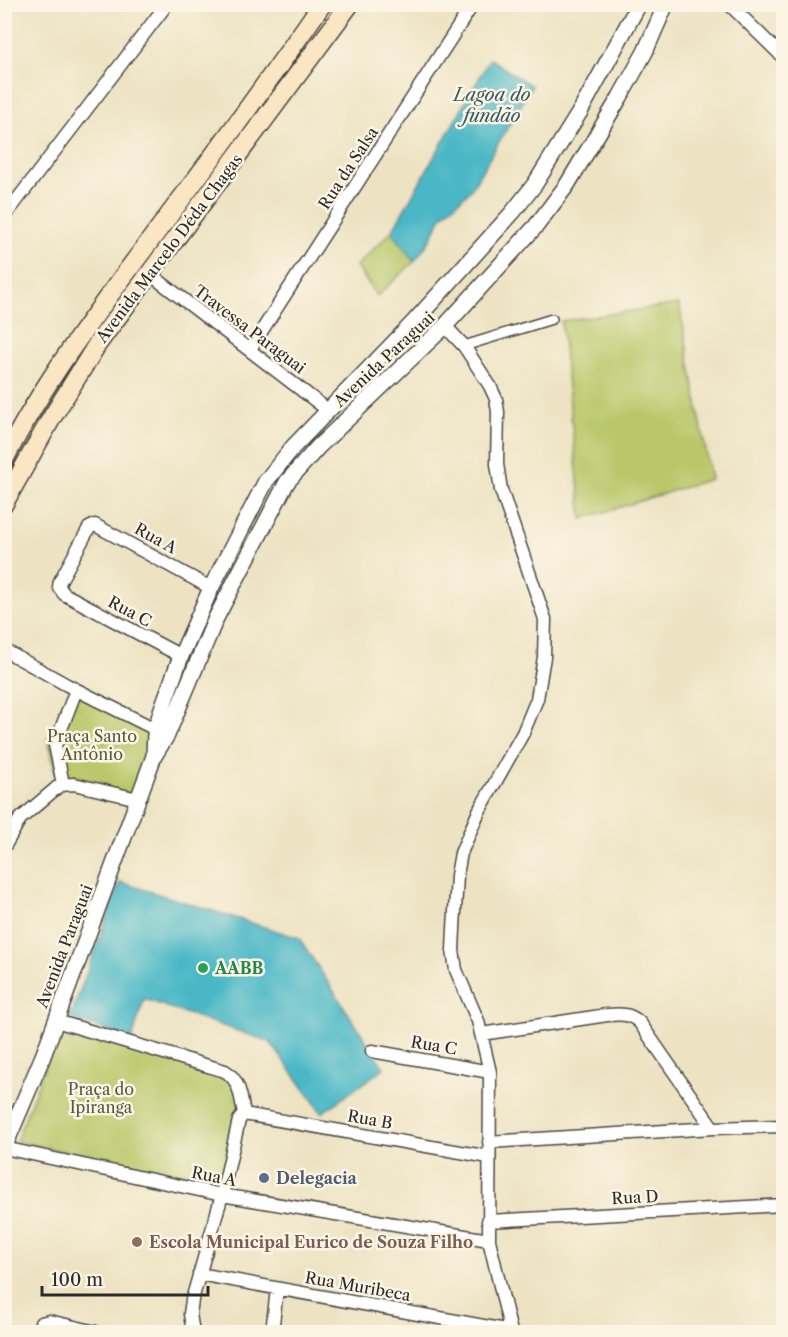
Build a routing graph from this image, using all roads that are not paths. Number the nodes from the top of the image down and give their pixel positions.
1 (167, 4) edge
2 (322, 4) edge
3 (350, 4) edge
4 (473, 4) edge
5 (666, 4) edge
6 (729, 4) edge
7 (637, 6) edge
8 (621, 40) junction
9 (645, 52) junction
10 (783, 58) edge
11 (177, 205) junction
12 (4, 217) edge
13 (193, 217) junction
14 (162, 224) junction
15 (179, 236) junction
16 (150, 274) junction
17 (552, 319) dead end
18 (445, 327) junction
19 (464, 346) junction
20 (250, 349) junction
21 (329, 411) junction
22 (4, 460) edge
23 (4, 503) edge
24 (212, 588) junction
25 (64, 594) joint
26 (4, 650) edge
27 (181, 656) junction
28 (76, 690) junction
29 (162, 733) junction
30 (63, 784) junction
31 (138, 799) junction
32 (4, 847) edge
33 (56, 1021) junction
34 (482, 1034) junction
35 (372, 1051) dead end
36 (490, 1072) junction
37 (244, 1114) junction
38 (783, 1126) edge
39 (712, 1128) junction
40 (489, 1142) junction
41 (4, 1148) edge
42 (489, 1157) junction
43 (222, 1195) junction
44 (783, 1205) edge
45 (488, 1221) junction
46 (489, 1240) junction
47 (199, 1274) junction
48 (277, 1288) junction
49 (37, 1332) edge
50 (96, 1332) edge
51 (193, 1332) edge
52 (272, 1332) edge
53 (511, 1332) edge

1 - 12 street
2 - 11 main road, Avenida Marcelo Déda Chagas
3 - 13 main road, Avenida Marcelo Déda Chagas
4 - 20 street, Rua da Salsa
5 - 9 street, Avenida Paraguai
6 - 10 street
7 - 8 street, Avenida Paraguai
8 - 9 street
8 - 21 street, Avenida Paraguai
9 - 18 street, Avenida Paraguai
11 - 13 main road
11 - 14 main road, Avenida Marcelo Déda Chagas
13 - 15 main road, Avenida Marcelo Déda Chagas
14 - 15 main road
14 - 22 main road, Avenida Marcelo Déda Chagas
15 - 16 main road, Avenida Marcelo Déda Chagas
16 - 20 street, Travessa Paraguai
16 - 23 main road, Avenida Marcelo Déda Chagas
17 - 19 street
18 - 19 street
18 - 29 street, Avenida Paraguai
19 - 34 street
20 - 21 street, Travessa Paraguai
21 - 24 street, Avenida Paraguai
24 - 25 street, Rua A
24 - 27 street, Avenida Paraguai
25 - 27 street, Rua C
26 - 28 street
27 - 29 street, Avenida Paraguai
28 - 29 street
28 - 30 street
29 - 31 street, Avenida Paraguai
30 - 31 street
30 - 32 street
31 - 33 street, Avenida Paraguai
33 - 37 street
33 - 41 street, Avenida Paraguai
34 - 36 street
34 - 39 street
35 - 36 street, Rua C
36 - 40 street
37 - 42 street, Rua B
37 - 43 street
38 - 39 street
39 - 40 street
40 - 42 street
41 - 43 street, Rua A
42 - 45 street
43 - 46 street, Rua A
43 - 47 street
44 - 45 street, Rua D
45 - 46 street
46 - 53 street
47 - 48 street, Rua Muribeca
47 - 51 street
48 - 52 street
48 - 53 street, Rua Muribeca
49 - 50 street

